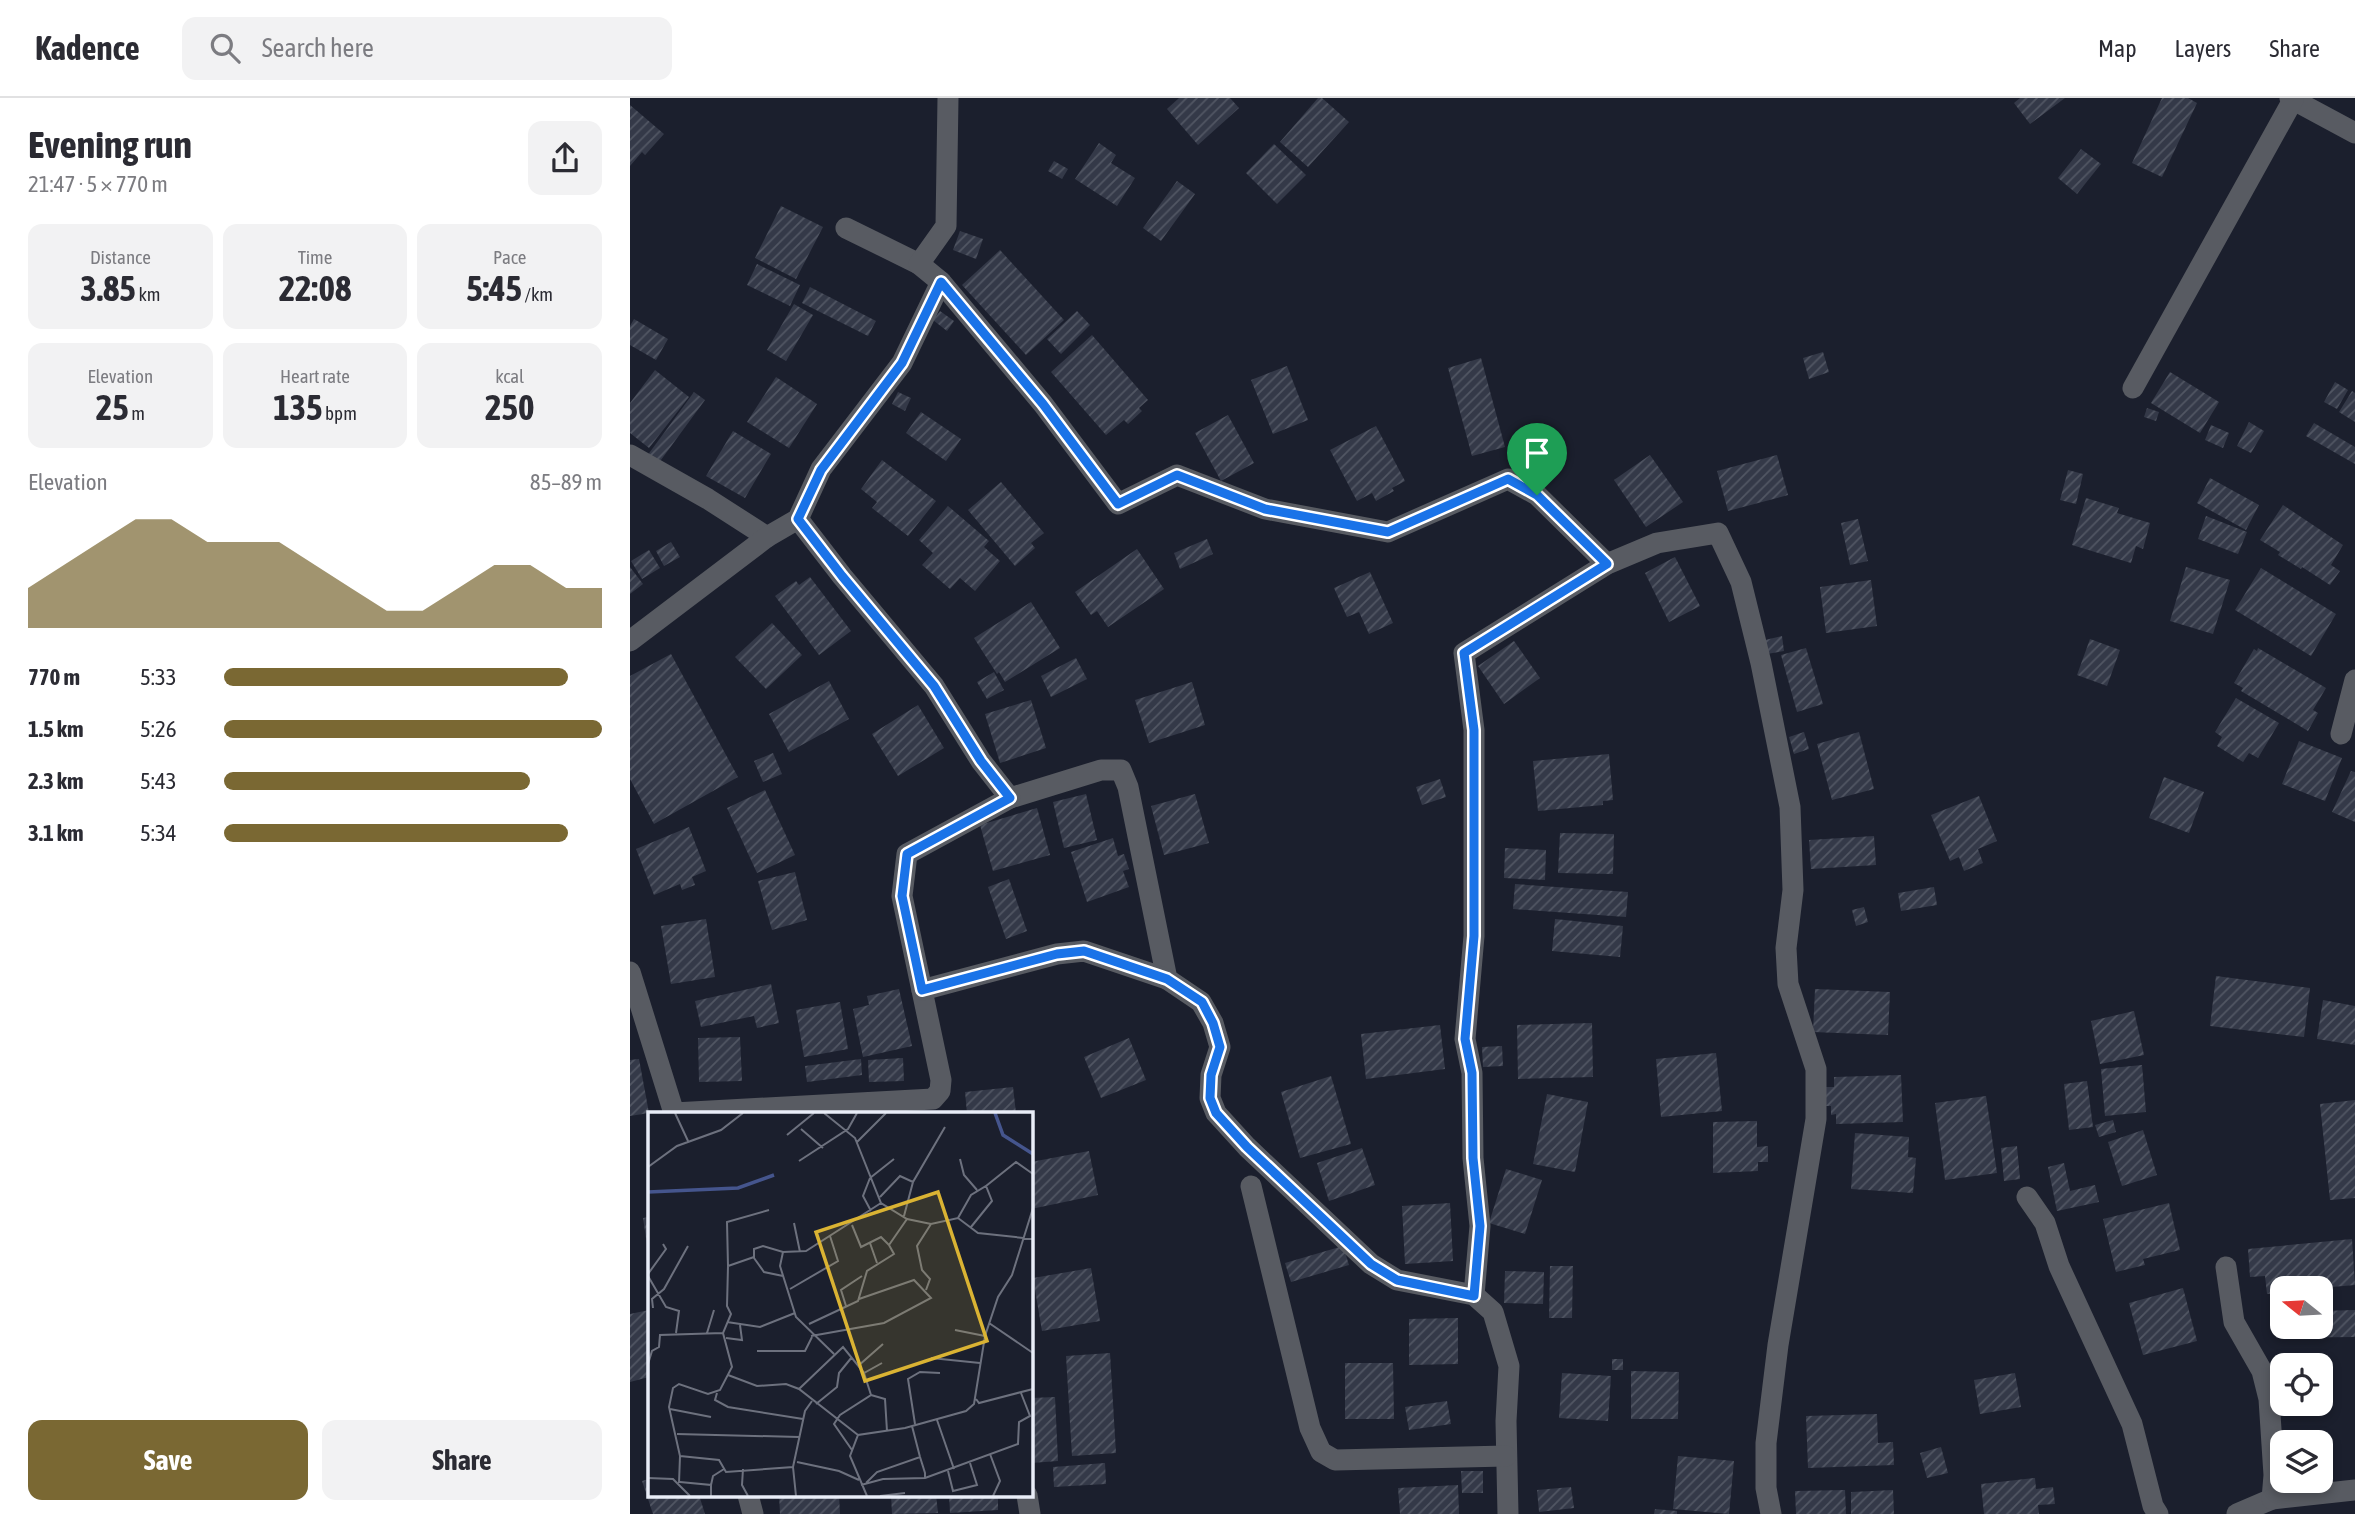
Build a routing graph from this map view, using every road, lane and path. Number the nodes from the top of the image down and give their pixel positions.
1 (948, 98) edge
2 (2291, 99) edge
3 (2355, 133) edge
4 (846, 228) dead end
5 (919, 264) junction
6 (941, 282) junction
7 (2133, 388) dead end
8 (630, 455) edge
9 (798, 519) junction
10 (766, 537) junction
11 (1607, 564) junction
12 (630, 641) edge
13 (2355, 680) edge
14 (2341, 734) dead end
15 (1010, 798) junction
16 (630, 972) edge
17 (1167, 979) junction
18 (922, 990) junction
19 (674, 1112) edge
20 (692, 1112) edge
21 (1251, 1186) dead end
22 (2027, 1197) dead end
23 (2226, 1267) dead end
24 (1474, 1296) junction
25 (1506, 1456) junction
26 (2355, 1490) edge
27 (748, 1496) edge
28 (1027, 1496) edge
29 (2272, 1499) junction
30 (753, 1514) edge
31 (1030, 1514) edge
32 (1508, 1514) edge
33 (1771, 1514) edge
34 (2158, 1514) edge
35 (2237, 1514) edge

1 - 5 street
2 - 3 street
2 - 7 street
4 - 5 street
5 - 6 street
6 - 9 street
6 - 11 street
8 - 10 street
9 - 10 street
9 - 15 street
10 - 12 street
11 - 24 street
11 - 33 street
13 - 14 street
15 - 17 street
15 - 18 street
16 - 19 street
17 - 18 street
17 - 24 street
18 - 20 street
21 - 25 street
22 - 34 street
23 - 29 street
24 - 25 street
25 - 32 street
26 - 29 street
27 - 30 street
28 - 31 street
29 - 35 street

